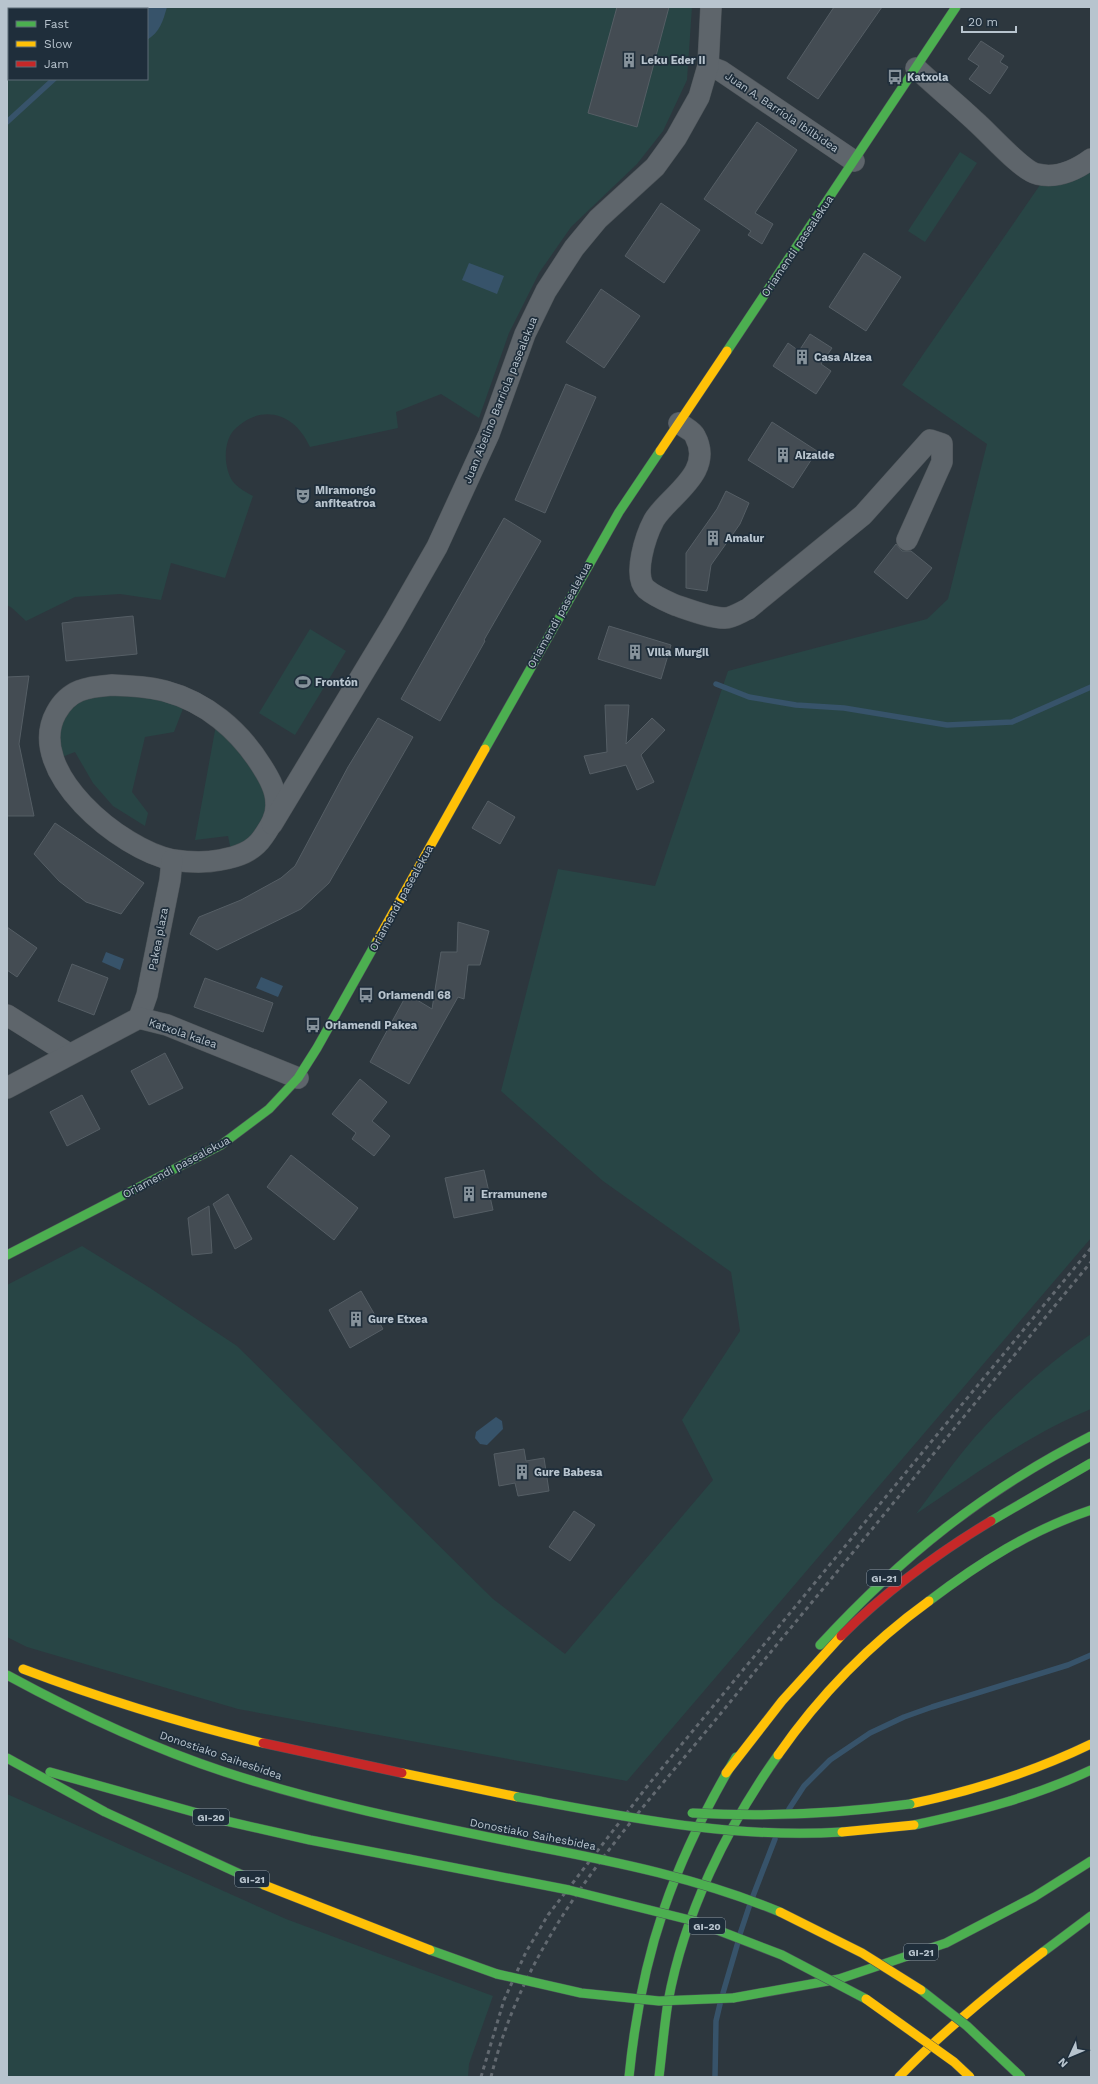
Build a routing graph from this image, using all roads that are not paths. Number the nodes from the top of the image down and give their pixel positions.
1 (711, 7) edge
2 (956, 7) edge
3 (708, 66) junction
4 (916, 68) junction
5 (1091, 159) edge
6 (854, 161) junction
7 (679, 423) junction
8 (907, 540) dead end
9 (272, 824) junction
10 (172, 860) junction
11 (7, 1015) edge
12 (139, 1018) junction
13 (69, 1054) junction
14 (298, 1078) junction
15 (7, 1088) edge
16 (7, 1256) edge
17 (1091, 1436) edge
18 (1091, 1463) edge
19 (1091, 1510) edge
20 (816, 1649) dead end
21 (806, 1660) dead end
22 (14, 1666) dead end
23 (7, 1675) edge
24 (1091, 1744) edge
25 (7, 1758) edge
26 (16, 1763) junction
27 (1091, 1770) edge
28 (726, 1773) junction
29 (518, 1797) junction
30 (629, 1807) dead end
31 (683, 1812) dead end
32 (1091, 1861) edge
33 (1091, 1916) edge
34 (629, 2077) edge
35 (659, 2077) edge
36 (899, 2077) edge
37 (970, 2077) edge
38 (1022, 2077) edge

1 - 3 street, Juan Abelino Barriola pasealekua
2 - 4 main road, Oriamendi pasealekua
3 - 6 street, Juan A. Barriola Ibilbidea
3 - 9 street, Juan Abelino Barriola pasealekua
4 - 5 street
4 - 6 main road, Oriamendi pasealekua
6 - 7 main road, Oriamendi pasealekua
7 - 8 street
7 - 14 main road, Oriamendi pasealekua
9 - 10 street
9 - 10 street
10 - 12 street, Pakea plaza
11 - 13 street
12 - 13 street, Katxola kalea
12 - 14 street, Katxola kalea
13 - 15 street, Katxola kalea
14 - 16 main road, Oriamendi pasealekua
17 - 20 main road, GI-21
18 - 28 main road
19 - 35 main road
21 - 28 main road
22 - 29 main road
23 - 38 main road, Donostiako Saihesbidea, bridge
24 - 31 main road, bridge
25 - 26 main road, GI-20
26 - 32 main road, GI-21, bridge
26 - 37 main road, GI-20, bridge
27 - 29 main road, bridge
28 - 34 main road
29 - 30 main road, bridge
33 - 36 main road

